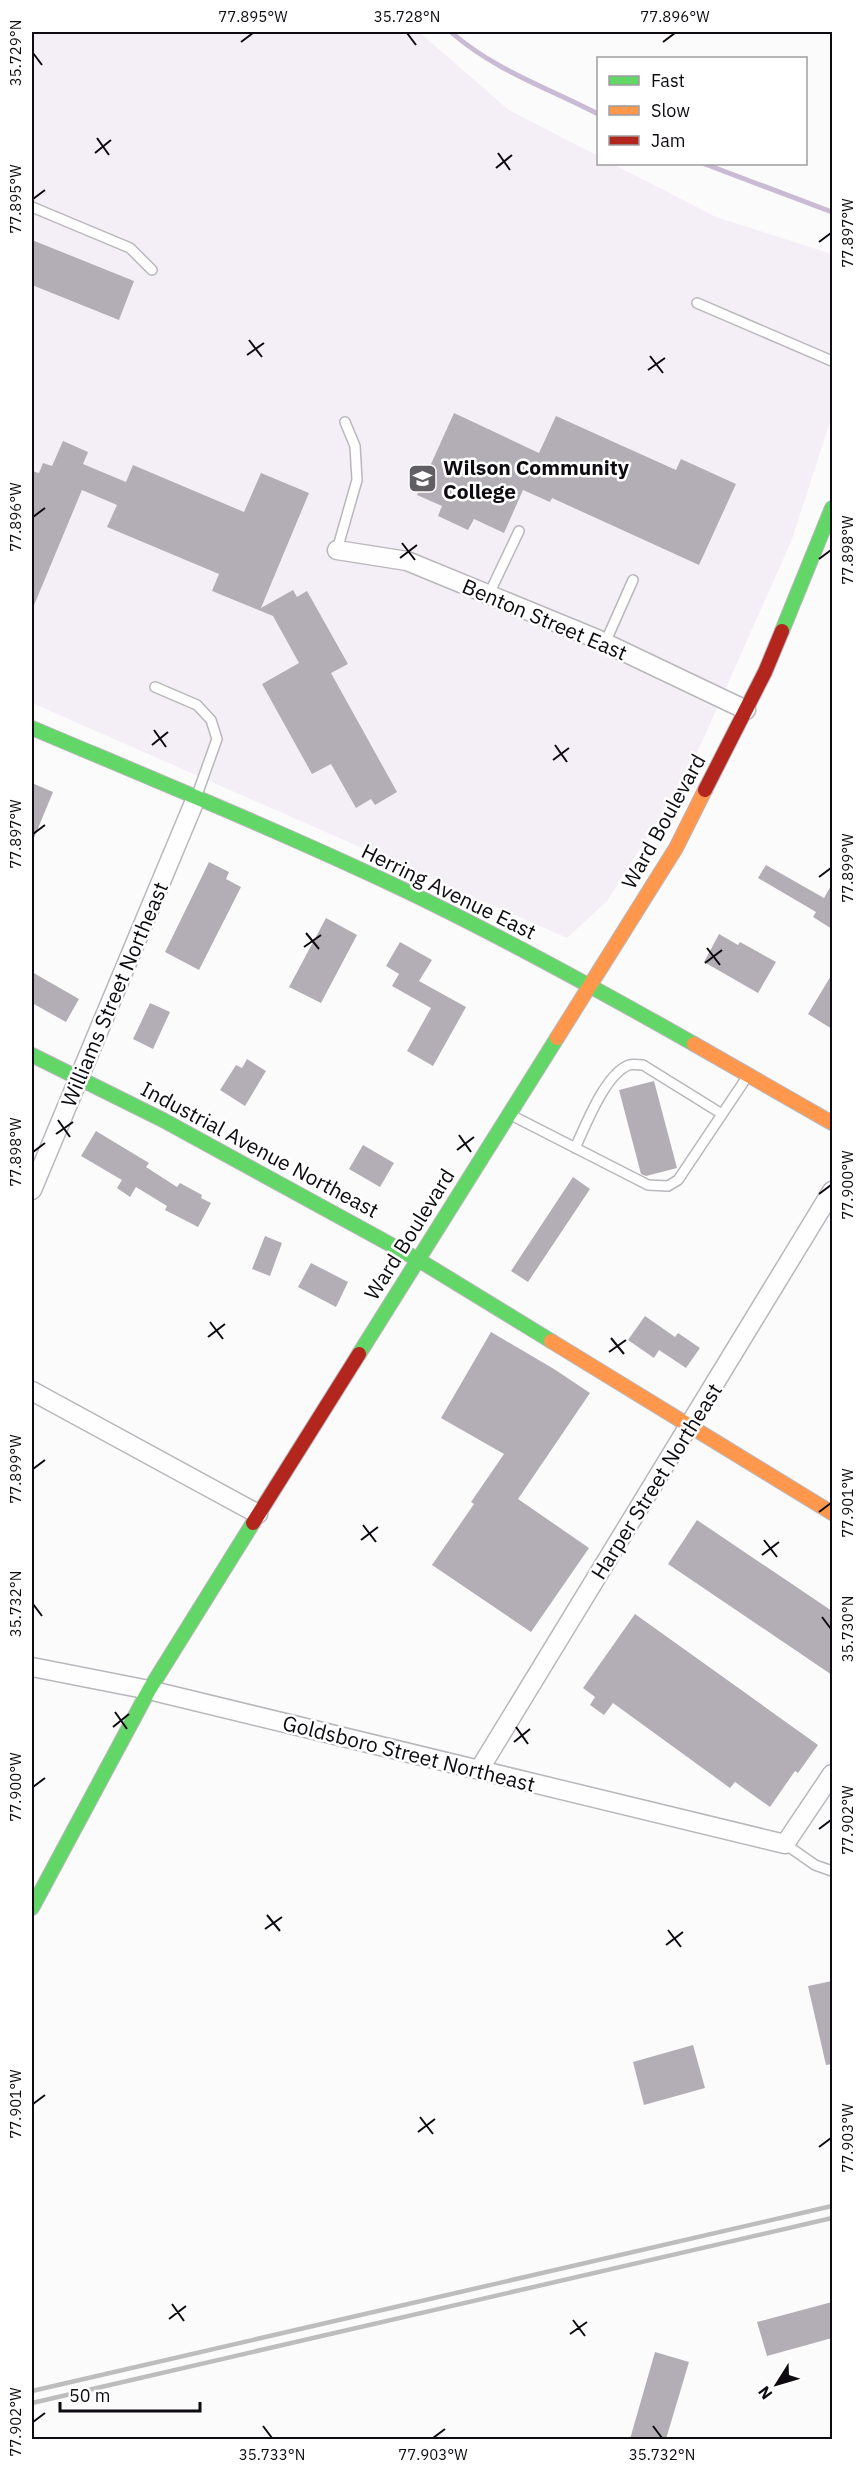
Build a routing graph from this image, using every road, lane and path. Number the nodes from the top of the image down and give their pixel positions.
1 (32, 207) edge
2 (152, 270) dead end
3 (697, 303) dead end
4 (832, 361) edge
5 (345, 422) dead end
6 (832, 507) edge
7 (519, 531) dead end
8 (337, 550) joint
9 (633, 580) dead end
10 (489, 594) junction
11 (605, 643) junction
12 (155, 687) dead end
13 (746, 710) junction
14 (32, 728) edge
15 (196, 798) junction
16 (589, 986) junction
17 (32, 1055) edge
18 (78, 1076) junction
19 (748, 1076) junction
20 (508, 1114) junction
21 (722, 1114) junction
22 (832, 1123) edge
23 (575, 1148) junction
24 (32, 1190) edge
25 (832, 1191) edge
26 (417, 1259) junction
27 (32, 1391) edge
28 (689, 1425) junction
29 (832, 1513) edge
30 (258, 1514) junction
31 (32, 1667) edge
32 (149, 1690) junction
33 (479, 1770) junction
34 (832, 1774) edge
35 (785, 1844) junction
36 (832, 1871) edge
37 (32, 1908) edge

1 - 2 lane
3 - 4 lane
5 - 8 lane
6 - 13 main road, Ward Boulevard
7 - 10 lane
8 - 10 street, Benton Street East
9 - 11 lane
10 - 11 street, Benton Street East
11 - 13 street, Benton Street East
12 - 15 lane
13 - 16 main road, Ward Boulevard
14 - 15 main road, Herring Avenue East
15 - 16 main road, Herring Avenue East
15 - 18 street, Williams Street Northeast
16 - 19 main road, Herring Avenue East
16 - 20 main road, Ward Boulevard
17 - 18 main road, Industrial Avenue Northeast
18 - 24 street, Williams Street Northeast
18 - 26 main road, Industrial Avenue Northeast
19 - 21 lane
19 - 22 main road, Herring Avenue East
20 - 23 lane
20 - 26 main road, Ward Boulevard
21 - 23 lane
21 - 23 lane
25 - 28 street, Harper Street Northeast
26 - 28 main road, Industrial Avenue Northeast
26 - 30 main road, Ward Boulevard
27 - 30 street
28 - 29 main road, Industrial Avenue Northeast
28 - 33 street, Harper Street Northeast
30 - 32 main road, Ward Boulevard
31 - 32 street, Goldsboro Street Northeast
32 - 33 street, Goldsboro Street Northeast
32 - 37 main road, Ward Boulevard
33 - 35 street, Goldsboro Street Northeast
34 - 35 street
35 - 36 lane

